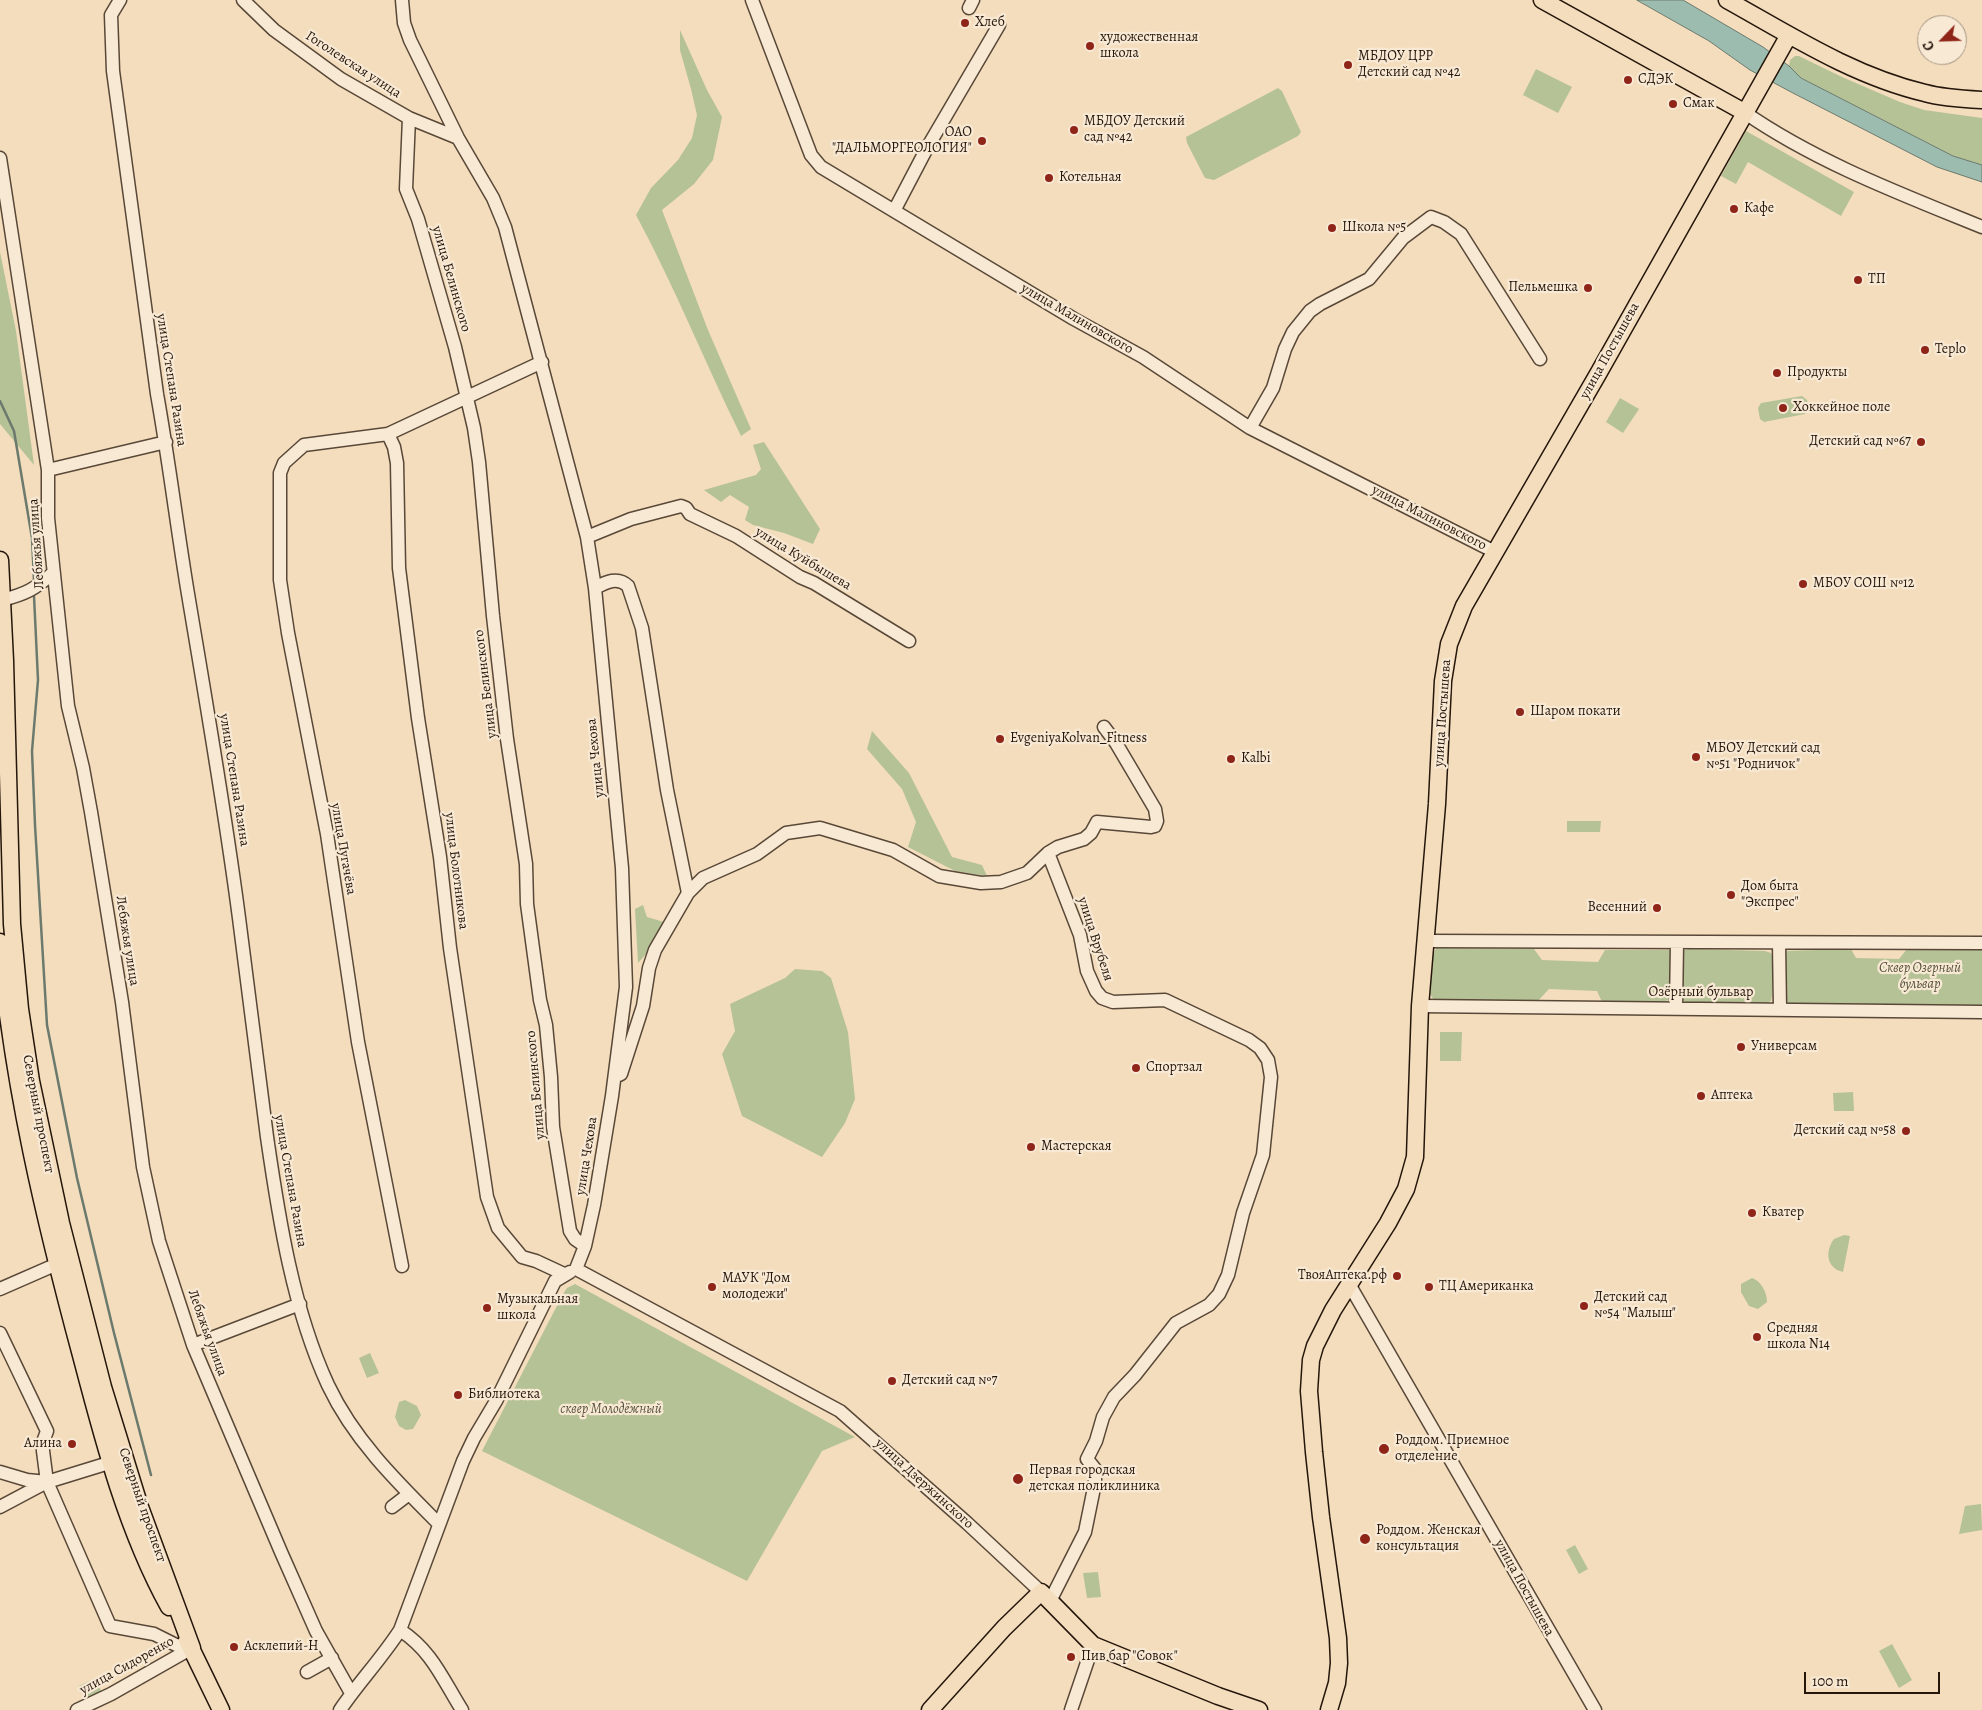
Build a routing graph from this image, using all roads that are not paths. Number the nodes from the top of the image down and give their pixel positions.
1 (120, 0) edge
2 (243, 0) edge
3 (402, 0) edge
4 (752, 0) edge
5 (1542, 0) edge
6 (1727, 0) edge
7 (999, 25) dead end
8 (1789, 34) junction
9 (1982, 100) edge
10 (1744, 112) junction
11 (409, 118) junction
12 (458, 138) junction
13 (0, 158) edge
14 (894, 211) junction
15 (1982, 227) edge
16 (1540, 359) dead end
17 (542, 362) junction
18 (466, 398) junction
19 (1250, 428) junction
20 (388, 434) junction
21 (166, 442) junction
22 (48, 470) junction
23 (587, 537) junction
24 (1496, 552) junction
25 (0, 560) edge
26 (53, 572) junction
27 (595, 588) junction
28 (2, 600) junction
29 (909, 641) dead end
30 (1104, 727) dead end
31 (1048, 853) junction
32 (688, 893) junction
33 (1425, 941) junction
34 (0, 942) edge
35 (1677, 943) junction
36 (1982, 943) edge
37 (1779, 944) junction
38 (1420, 1006) junction
39 (1676, 1008) junction
40 (1780, 1008) junction
41 (1982, 1012) edge
42 (614, 1078) junction
43 (27, 1100) junction
44 (585, 1246) junction
45 (64, 1261) junction
46 (402, 1266) dead end
47 (570, 1272) junction
48 (1349, 1284) junction
49 (0, 1289) edge
50 (300, 1304) junction
51 (0, 1332) edge
52 (193, 1345) junction
53 (112, 1462) junction
54 (0, 1472) edge
55 (47, 1482) junction
56 (409, 1494) junction
57 (0, 1507) edge
58 (392, 1508) dead end
59 (439, 1524) junction
60 (1046, 1597) junction
61 (400, 1630) junction
62 (1093, 1645) junction
63 (192, 1648) junction
64 (332, 1658) junction
65 (307, 1672) dead end
66 (351, 1693) junction
67 (77, 1710) edge
68 (221, 1710) edge
69 (340, 1710) edge
70 (462, 1710) edge
71 (930, 1710) edge
72 (1071, 1710) edge
73 (1259, 1710) edge
74 (1329, 1710) edge
75 (1595, 1710) edge

1 - 21 street, улица Степана Разина
2 - 11 street, Гоголевская улица
3 - 12 street, улица Чехова
4 - 14 street, улица Малиновского
5 - 10 main road
6 - 8 main road
7 - 14 street
8 - 9 main road
8 - 10 main road, улица Постышева
10 - 15 street
10 - 24 main road, улица Постышева
11 - 12 street, Гоголевская улица
11 - 18 street, улица Белинского
12 - 17 street, улица Чехова
13 - 22 street, Лебяжья улица
14 - 19 street, улица Малиновского
16 - 19 street
17 - 18 street
17 - 23 street, улица Чехова
18 - 20 street
18 - 44 street, улица Белинского
19 - 24 street, улица Малиновского
20 - 46 street, улица Пугачёва
20 - 47 street, улица Болотникова
21 - 22 street
21 - 50 street, улица Степана Разина
22 - 26 street, Лебяжья улица
23 - 27 street, улица Чехова
23 - 29 street, улица Куйбышева
24 - 33 main road, улица Постышева
25 - 28 main road, Северный проспект
26 - 28 street
26 - 52 street, Лебяжья улица
27 - 32 street
27 - 42 street, улица Чехова
28 - 43 main road, Северный проспект
30 - 31 street
31 - 32 street
31 - 60 street, улица Врубеля
32 - 42 street
33 - 35 street
33 - 38 main road, улица Постышева
34 - 43 main road, Северный проспект
35 - 37 street
35 - 39 street
36 - 37 street
37 - 40 street
38 - 39 street, Озёрный бульвар
38 - 48 main road, улица Постышева
39 - 40 street, Озёрный бульвар
40 - 41 street, Озёрный бульвар
42 - 44 street, улица Чехова
43 - 45 main road, Северный проспект
44 - 47 street, улица Чехова
45 - 49 street
45 - 53 main road, Северный проспект
45 - 63 main road, Северный проспект
47 - 59 street, улица Чехова
47 - 60 street, улица Дзержинского
48 - 74 main road, улица Постышева
48 - 75 street, улица Постышева
50 - 52 street
50 - 56 street, улица Степана Разина
51 - 55 street
52 - 64 street, Лебяжья улица
53 - 55 street
53 - 63 main road, Северный проспект
54 - 55 street
55 - 57 street
55 - 63 street
56 - 58 street
56 - 59 street, улица Степана Разина
59 - 61 street, улица Чехова
60 - 62 main road, улица Дзержинского
60 - 71 main road
61 - 66 street, улица Чехова
61 - 70 street
62 - 72 street
62 - 73 main road, улица Дзержинского
63 - 67 street, улица Сидоренко
63 - 68 main road, Северный проспект
64 - 65 street
64 - 66 street, Лебяжья улица
66 - 69 street, улица Чехова

